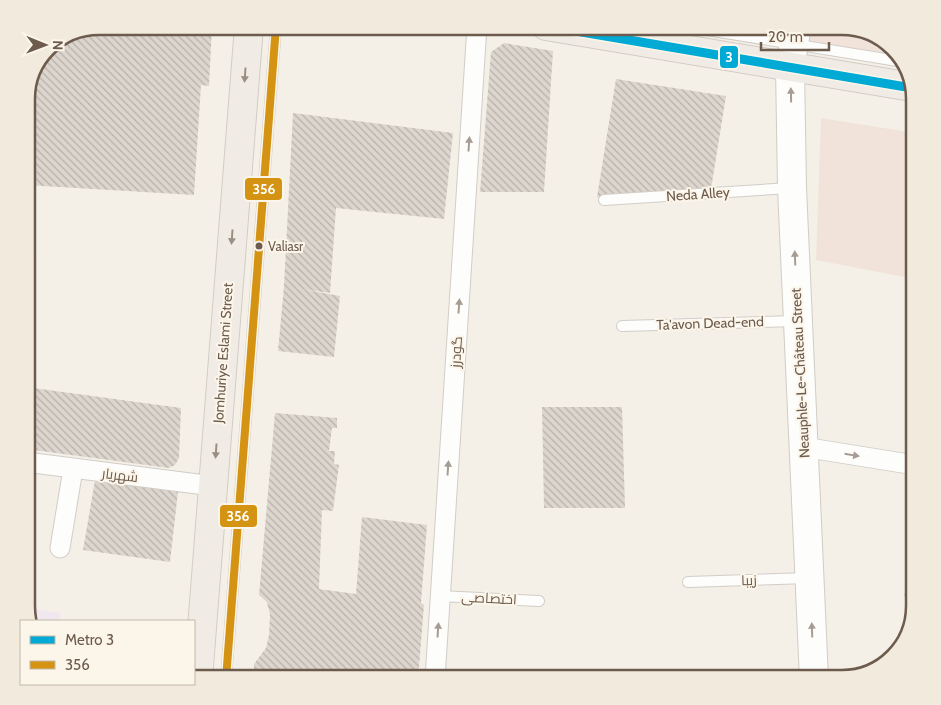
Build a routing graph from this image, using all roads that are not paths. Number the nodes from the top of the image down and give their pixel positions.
1 (248, 35) edge
2 (275, 35) edge
3 (476, 35) edge
4 (658, 35) edge
5 (732, 35) edge
6 (794, 46) edge
7 (893, 60) edge
8 (904, 84) edge
9 (792, 188) junction
10 (604, 200) dead end
11 (798, 321) junction
12 (622, 326) dead end
13 (804, 447) junction
14 (35, 463) edge
15 (906, 464) edge
16 (73, 469) junction
17 (213, 486) junction
18 (60, 548) dead end
19 (809, 578) junction
20 (688, 582) dead end
21 (440, 596) junction
22 (539, 601) dead end
23 (199, 670) edge
24 (227, 670) edge
25 (436, 670) edge
26 (814, 670) edge

1 -> 17 main road, Jomhuriye Eslami Street
2 - 24 lane
21 -> 3 street, گودرز
4 - 6 main road
5 - 6 lane
6 - 7 lane
6 - 8 main road
9 -> 6 main road, Neauphle-Le-Château Street
9 - 10 lane, Neda Alley
11 -> 9 main road, Neauphle-Le-Château Street
11 - 12 lane, Ta'avon Dead-end
11 - 13 main road, Neauphle-Le-Château Street
13 -> 15 street
13 - 19 main road, Neauphle-Le-Château Street
14 - 16 street, شهریار
16 - 17 street, شهریار
16 - 18 street
17 - 23 main road, Jomhuriye Eslami Street
19 - 20 lane, زیبا
26 -> 19 main road, Neauphle-Le-Château Street
21 - 22 lane, اختصاصی
25 -> 21 street, گودرز

